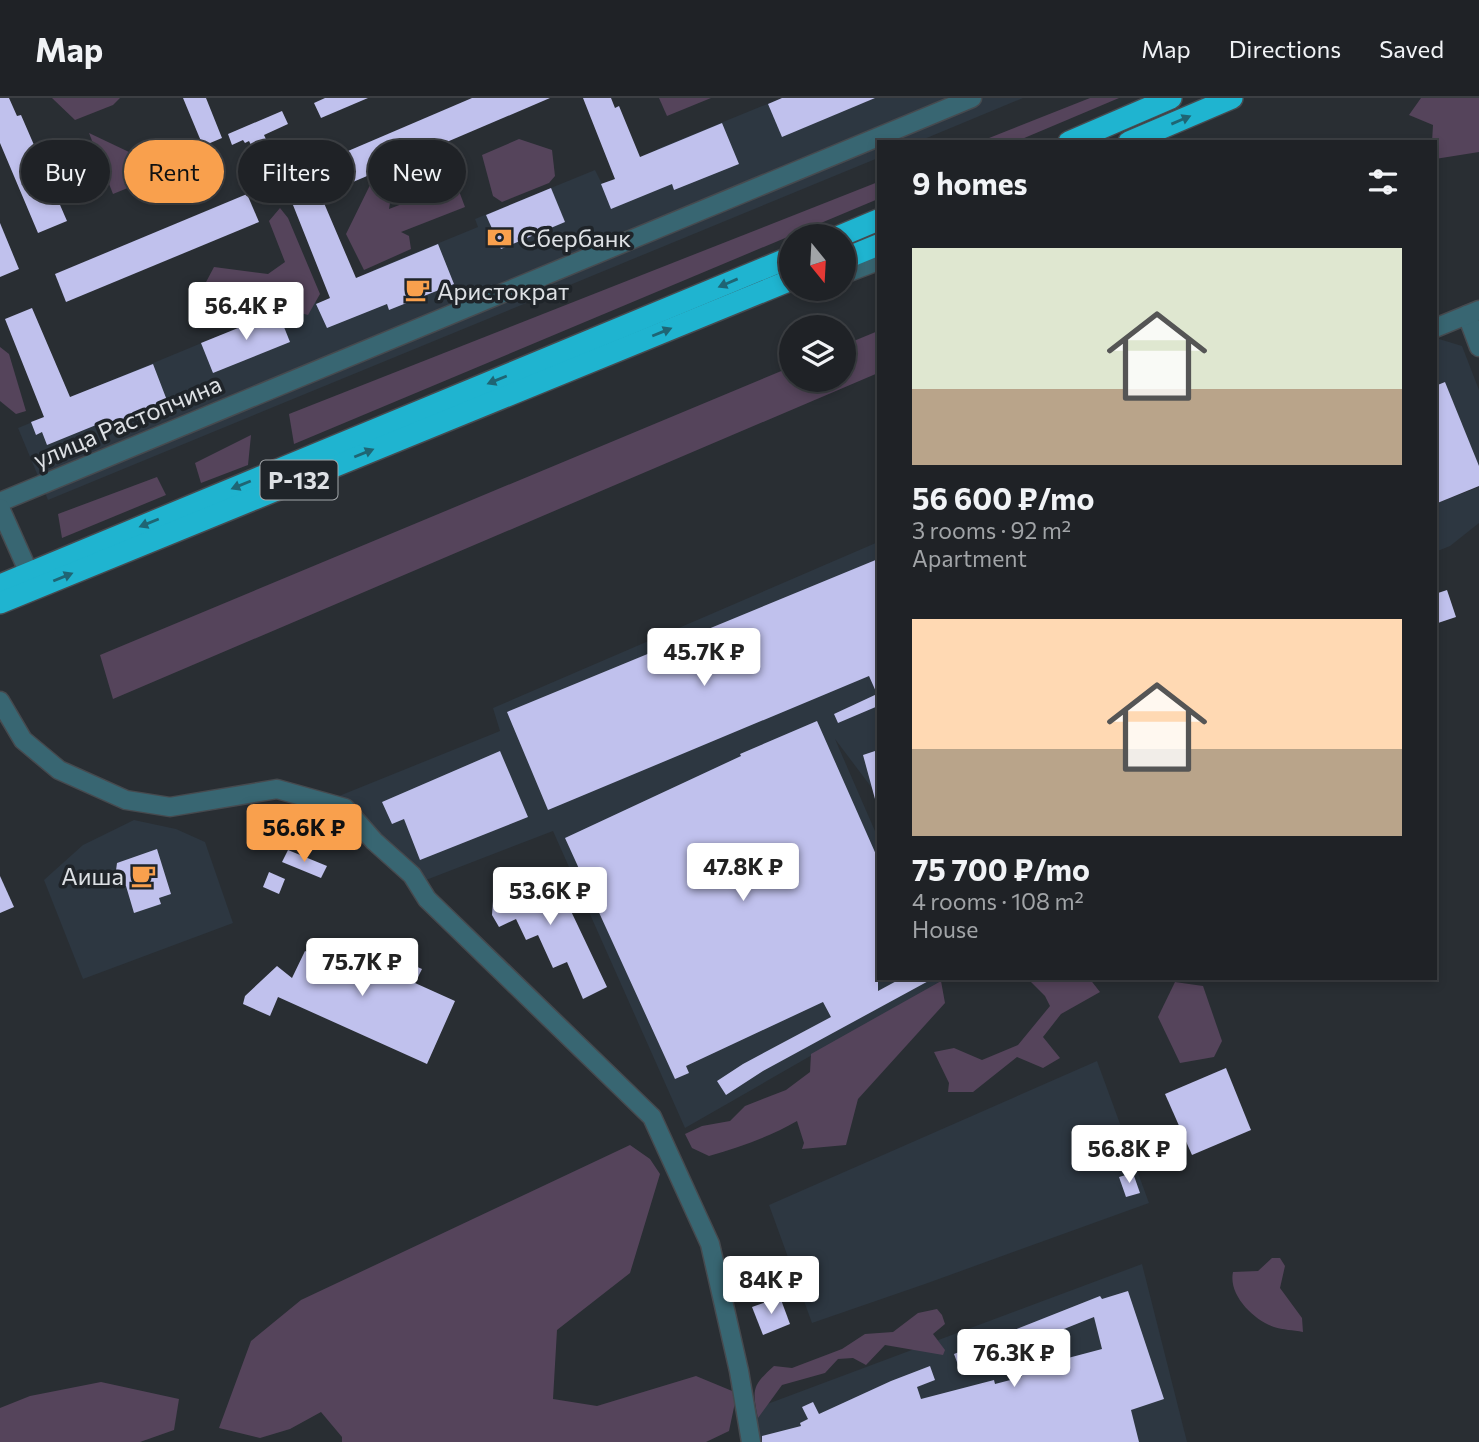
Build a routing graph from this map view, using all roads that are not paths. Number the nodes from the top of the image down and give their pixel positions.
1 (972, 98) edge
2 (1171, 98) edge
3 (1232, 98) edge
4 (1074, 140) edge
5 (1134, 140) edge
6 (877, 220) edge
7 (856, 229) edge
8 (877, 246) edge
9 (856, 254) edge
10 (877, 261) edge
11 (779, 262) edge
12 (856, 269) edge
13 (779, 285) edge
14 (779, 291) edge
15 (751, 296) junction
16 (1473, 312) edge
17 (1437, 327) edge
18 (1479, 347) edge
19 (0, 502) edge
20 (0, 508) edge
21 (29, 573) junction
22 (0, 584) edge
23 (0, 603) edge
24 (0, 701) edge
25 (749, 1441) edge

1 - 19 street, улица Растопчина
2 - 4 highway
5 -> 3 highway
6 - 7 highway
8 - 9 highway
10 - 12 street
11 -> 21 highway, Р-132
13 - 15 highway, Р-132
14 - 15 street
23 -> 15 highway, Р-132
16 - 17 street
16 - 18 street
20 - 21 street
21 - 22 highway, Р-132
24 - 25 street

